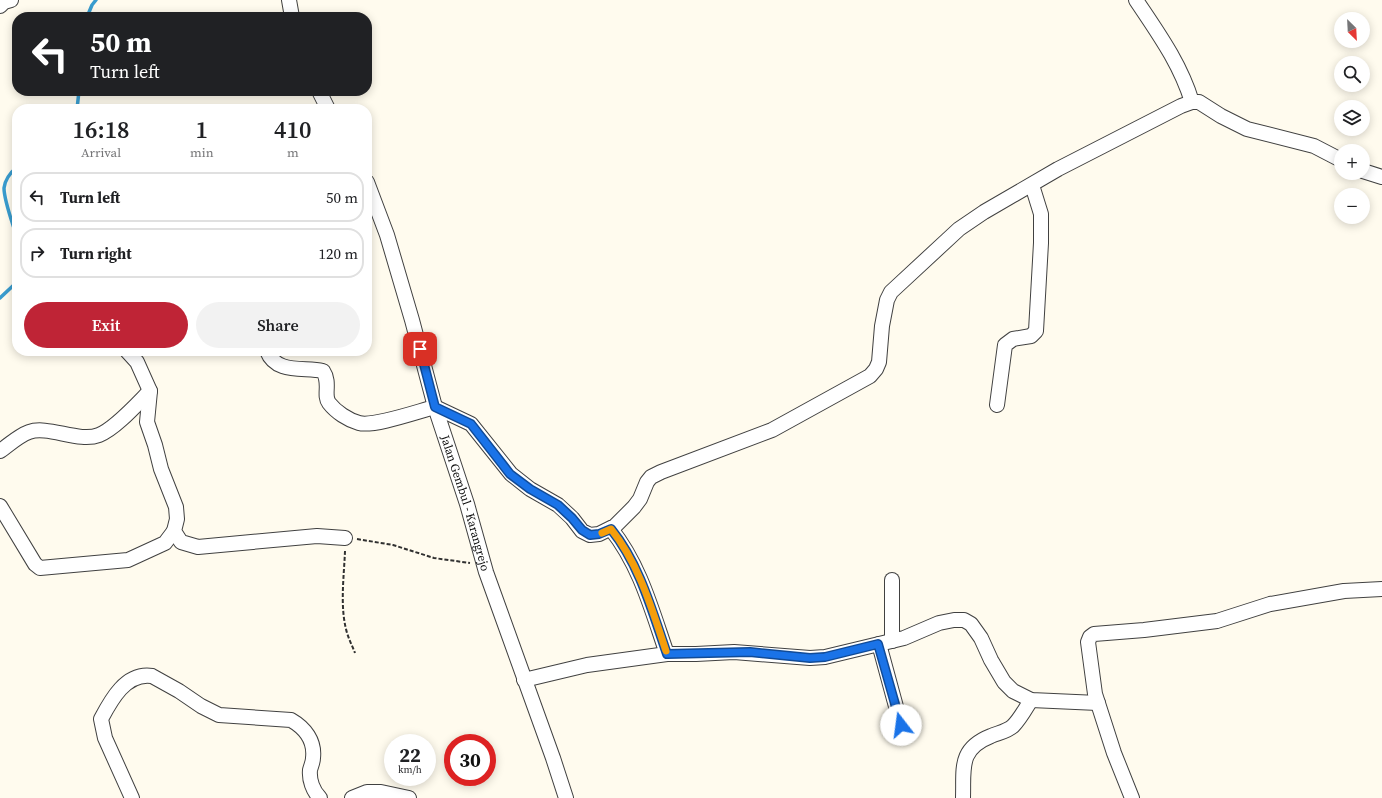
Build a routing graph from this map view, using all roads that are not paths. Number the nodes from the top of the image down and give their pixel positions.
1 (11, 0) edge
2 (290, 0) edge
3 (1136, 0) edge
4 (0, 6) edge
5 (291, 12) edge
6 (1192, 102) junction
7 (1334, 156) edge
8 (1370, 174) edge
9 (1382, 177) edge
10 (1032, 184) junction
11 (372, 196) edge
12 (132, 356) edge
13 (269, 356) edge
14 (150, 391) junction
15 (997, 405) dead end
16 (435, 407) junction
17 (0, 451) edge
18 (0, 506) edge
19 (611, 529) junction
20 (174, 531) junction
21 (346, 538) road end
22 (892, 580) dead end
23 (1382, 589) edge
24 (885, 642) junction
25 (667, 654) junction
26 (524, 680) junction
27 (1031, 700) junction
28 (1098, 704) junction
29 (901, 725) dead end
30 (132, 798) edge
31 (320, 798) edge
32 (352, 798) edge
33 (409, 798) edge
34 (566, 798) edge
35 (963, 798) edge
36 (1132, 798) edge

1 - 4 street
2 - 5 street
3 - 6 street
6 - 7 street
6 - 10 street
8 - 9 street
10 - 15 street
10 - 19 street
11 - 16 street, Jalan Gembul - Karangrejo
12 - 14 street
13 - 16 street
14 - 17 street
14 - 20 street
16 - 19 street
16 - 26 street, Jalan Gembul - Karangrejo
18 - 20 street
19 - 25 street
20 - 21 street
22 - 24 street
23 - 28 street
24 - 25 street
24 - 27 street
24 - 29 street
25 - 26 street
26 - 34 street, Jalan Gembul - Karangrejo
27 - 28 street
27 - 35 street
28 - 36 street
30 - 31 street
32 - 33 street

